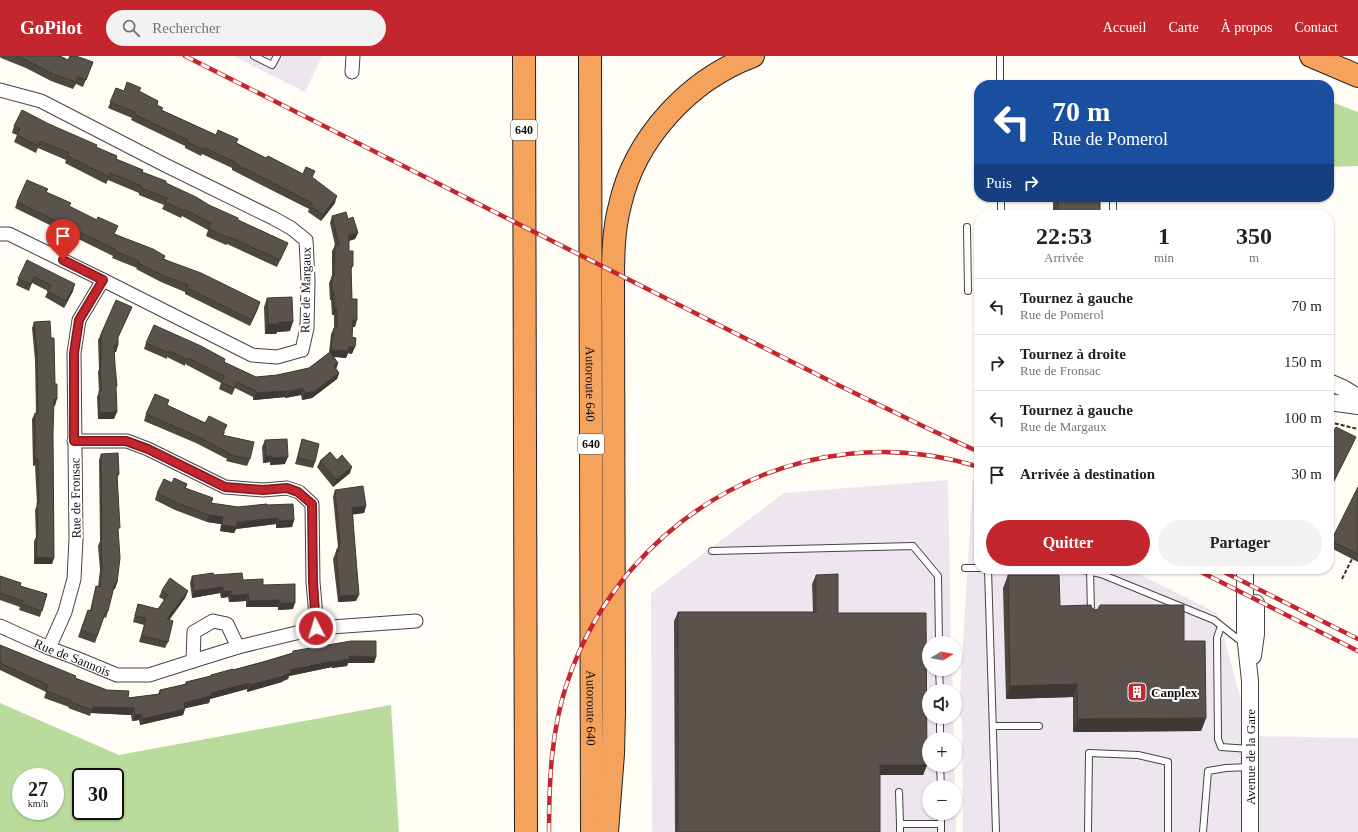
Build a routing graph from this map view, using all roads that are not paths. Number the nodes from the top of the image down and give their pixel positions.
1 (254, 56) edge
2 (277, 56) edge
3 (353, 56) edge
4 (511, 56) edge
5 (524, 56) edge
6 (590, 56) edge
7 (753, 56) edge
8 (1000, 56) edge
9 (1311, 56) edge
10 (352, 72) dead end
11 (1358, 76) edge
12 (1000, 80) edge
13 (0, 90) edge
14 (525, 204) junction
15 (967, 227) dead end
16 (0, 234) edge
17 (103, 280) junction
18 (968, 291) dead end
19 (1334, 384) edge
20 (1358, 397) edge
21 (1334, 403) edge
22 (1358, 406) edge
23 (74, 441) junction
24 (712, 551) dead end
25 (966, 568) dead end
26 (974, 568) edge
27 (988, 574) edge
28 (1090, 574) edge
29 (1101, 574) edge
30 (1245, 574) edge
31 (1256, 574) edge
32 (1091, 618) edge
33 (416, 621) dead end
34 (0, 626) edge
35 (1221, 626) junction
36 (316, 628) junction
37 (939, 636) edge
38 (1250, 642) junction
39 (238, 647) junction
40 (49, 648) junction
41 (193, 661) junction
42 (993, 726) junction
43 (1039, 726) dead end
44 (1250, 749) junction
45 (1250, 767) junction
46 (899, 792) dead end
47 (941, 820) edge
48 (900, 824) junction
49 (941, 824) junction
50 (526, 832) edge
51 (592, 832) edge
52 (607, 832) edge
53 (900, 832) edge
54 (941, 832) edge
55 (996, 832) edge
56 (1088, 832) edge
57 (1168, 832) edge
58 (1203, 832) edge
59 (1250, 832) edge

1 - 2 lane
3 - 10 street
4 - 14 highway
5 - 14 highway, 640
6 - 51 highway, Autoroute 640 / 640
7 - 52 highway
8 - 12 lane
9 - 11 highway
13 - 17 street, Rue de Margaux
14 - 50 highway, 640
15 - 18 lane
16 - 17 street, Rue de Margaux
17 - 23 street, Rue de Fronsac
19 - 20 street
21 - 22 street
23 - 36 street
23 - 40 street, Rue de Fronsac
24 - 37 lane
25 - 26 lane
27 - 42 lane
28 - 32 lane
29 - 35 lane
30 - 38 street, Avenue de la Gare
31 - 38 street, Avenue de la Gare
33 - 36 street, Rue de Sannois
34 - 40 street, Rue de Sannois
35 - 38 lane
35 - 44 lane
36 - 39 street, Rue de Sannois
38 - 44 street, Avenue de la Gare
39 - 41 street, Rue de Sannois
39 - 41 street
40 - 41 street, Rue de Sannois
42 - 43 lane
42 - 55 lane
44 - 45 street, Avenue de la Gare
45 - 58 lane
45 - 59 street, Avenue de la Gare
46 - 48 lane
47 - 49 lane
48 - 49 lane
48 - 53 lane
49 - 54 lane
56 - 57 lane

